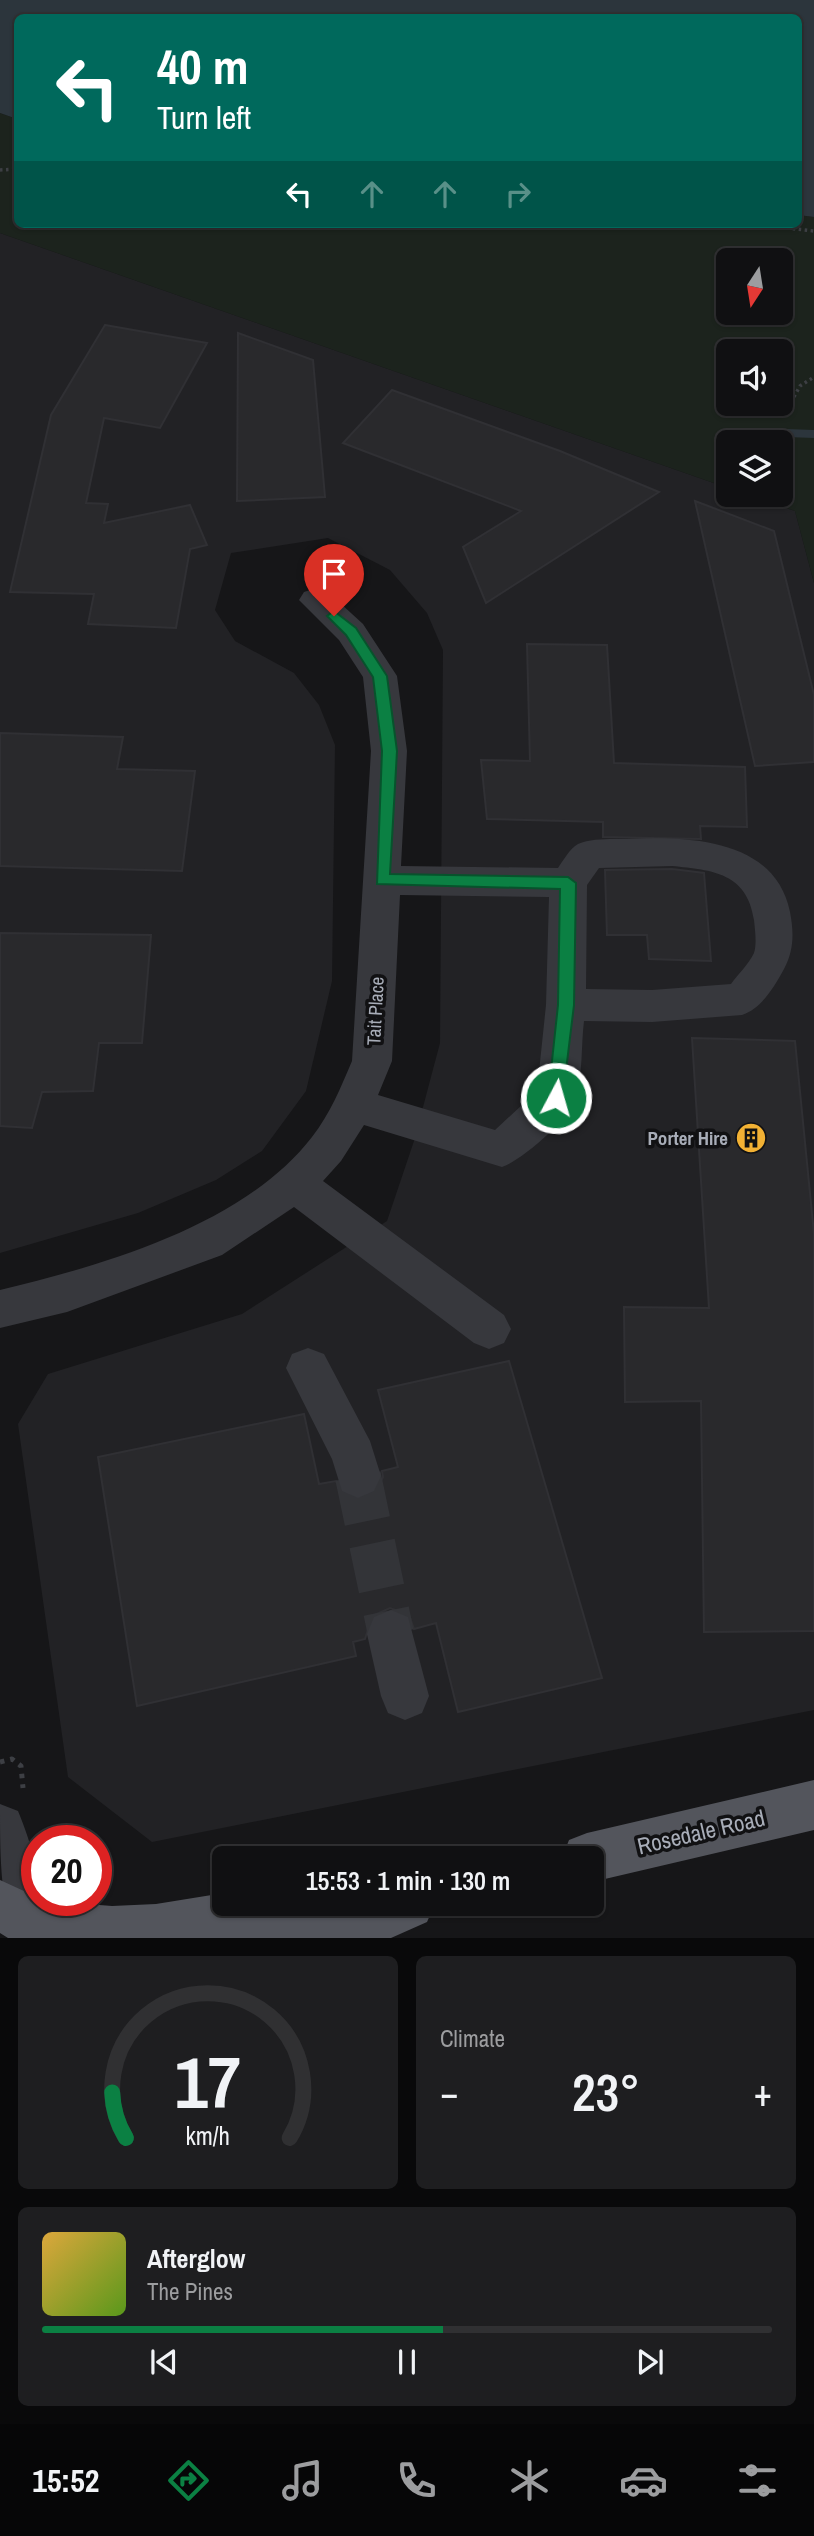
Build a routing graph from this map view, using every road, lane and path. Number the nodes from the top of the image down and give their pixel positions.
1 (787, 228) edge
2 (814, 231) edge
3 (814, 377) edge
4 (793, 398) edge
5 (316, 600) dead end
6 (382, 880) junction
7 (568, 883) junction
8 (566, 1005) junction
9 (354, 1105) junction
10 (295, 1184) junction
11 (0, 1310) edge
12 (489, 1329) dead end
13 (308, 1368) dead end
14 (358, 1476) tunnel mouth
15 (391, 1634) tunnel mouth
16 (405, 1696) dead end
17 (12, 1759) dead end
18 (0, 1762) edge
19 (814, 1805) edge
20 (0, 1829) edge
21 (604, 1854) edge
22 (241, 1916) edge
23 (380, 1916) edge
24 (29, 1923) edge
25 (329, 1937) edge

1 - 2 path
3 - 4 path
5 - 6 street, Tait Place
6 - 7 street
6 - 9 street, Tait Place
7 - 8 street
7 - 8 street
8 - 9 street
9 - 10 street, Tait Place
10 - 11 street, Tait Place
10 - 12 street
13 - 14 street
15 - 16 street
17 - 18 path
19 - 21 main road, Rosedale Road
20 - 24 street
22 - 24 main road
23 - 25 main road

